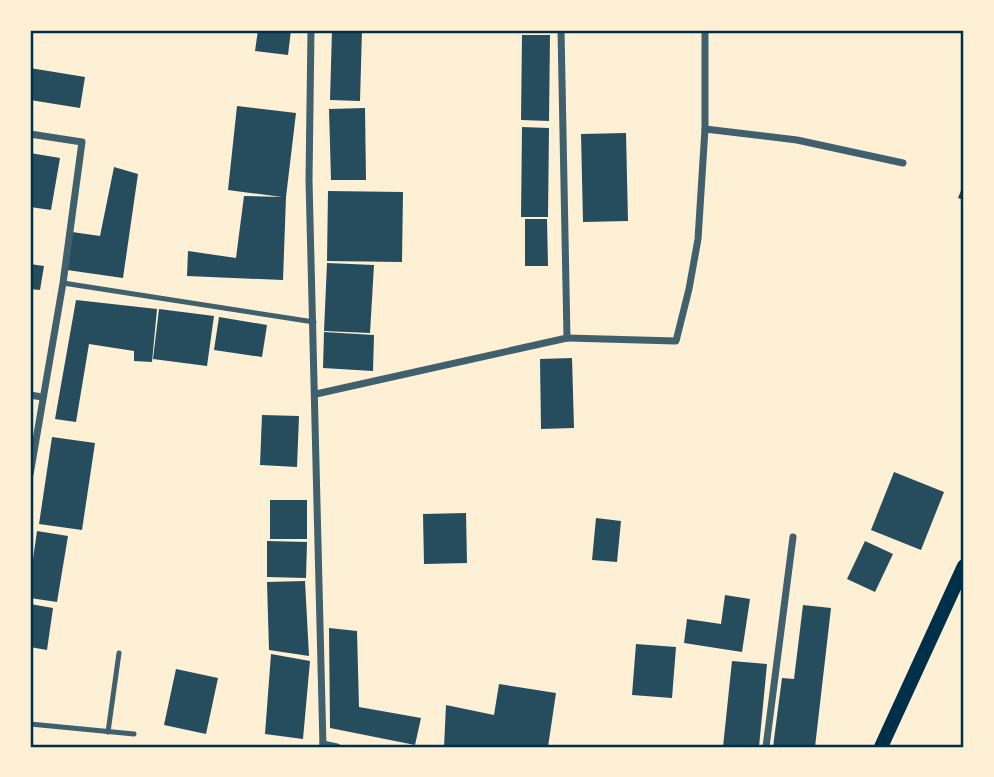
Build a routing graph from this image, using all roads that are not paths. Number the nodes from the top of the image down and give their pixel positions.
1 (311, 30) edge
2 (561, 30) edge
3 (705, 30) edge
4 (705, 129) junction
5 (30, 134) edge
6 (904, 163) dead end
7 (63, 284) junction
8 (314, 322) junction
9 (566, 338) junction
10 (316, 394) junction
11 (30, 395) edge
12 (42, 397) junction
13 (30, 475) edge
14 (793, 537) dead end
15 (964, 566) edge
16 (119, 653) dead end
17 (30, 724) edge
18 (108, 732) junction
19 (134, 734) dead end
20 (323, 746) edge
21 (885, 746) edge
22 (337, 747) edge
23 (766, 747) edge

1 - 8 street
2 - 9 street
3 - 4 street
4 - 6 street
4 - 9 street
5 - 7 street
7 - 8 lane
7 - 12 street
8 - 10 street
9 - 10 street
10 - 20 street
11 - 12 street
12 - 13 street
14 - 23 street
15 - 21 main road
16 - 18 lane
17 - 18 lane
18 - 19 lane
20 - 22 street

